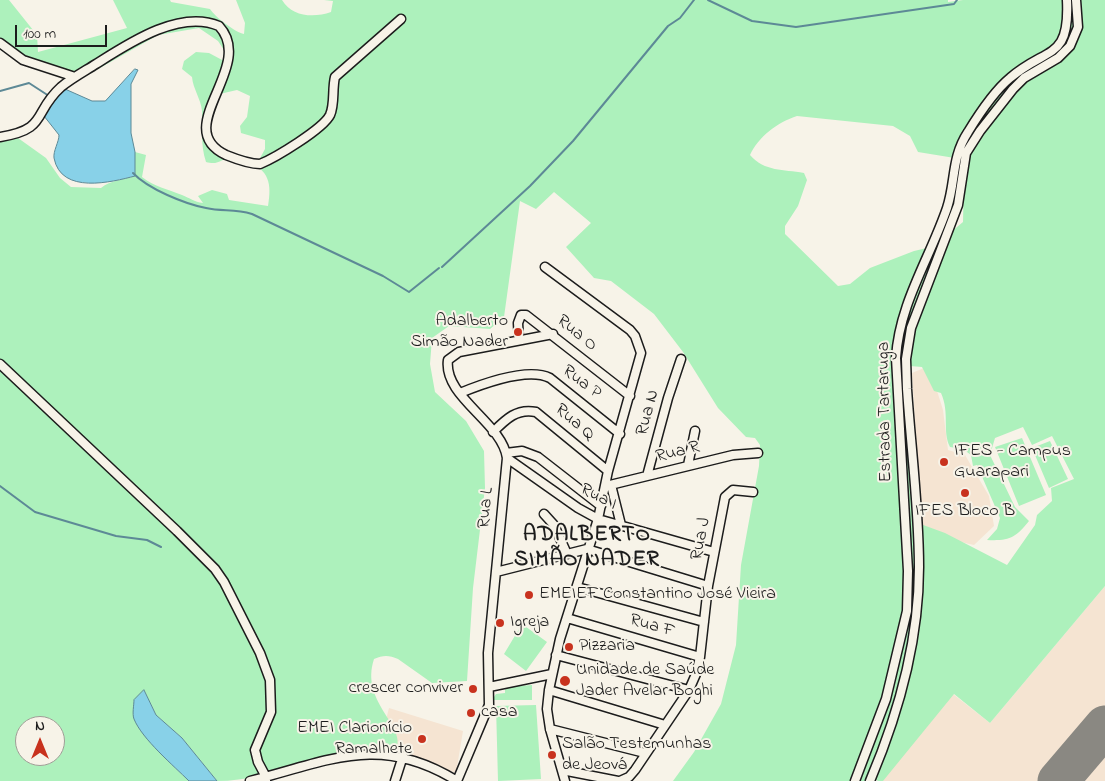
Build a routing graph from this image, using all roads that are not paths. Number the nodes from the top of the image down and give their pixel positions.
1 (1067, 0) edge
2 (1076, 0) edge
3 (401, 19) dead end
4 (0, 43) edge
5 (75, 77) junction
6 (0, 137) edge
7 (545, 268) dead end
8 (553, 334) junction
9 (519, 340) junction
10 (681, 359) dead end
11 (0, 364) edge
12 (460, 393) junction
13 (630, 396) junction
14 (494, 432) junction
15 (695, 432) dead end
16 (620, 434) junction
17 (758, 453) dead end
18 (506, 455) junction
19 (688, 465) junction
20 (608, 471) junction
21 (647, 476) junction
22 (608, 486) junction
23 (753, 492) dead end
24 (600, 506) junction
25 (544, 514) dead end
26 (598, 519) junction
27 (621, 525) junction
28 (587, 550) junction
29 (714, 552) junction
30 (567, 554) junction
31 (496, 572) junction
32 (708, 586) junction
33 (576, 587) junction
34 (567, 618) junction
35 (704, 622) junction
36 (556, 654) junction
37 (700, 657) junction
38 (552, 674) junction
39 (489, 687) junction
40 (549, 690) junction
41 (688, 690) junction
42 (665, 724) junction
43 (550, 729) junction
44 (645, 754) junction
45 (403, 756) junction
46 (562, 770) junction
47 (266, 779) edge
48 (250, 781) edge
49 (395, 781) edge
50 (457, 781) edge
51 (565, 781) edge
52 (619, 781) edge
53 (855, 781) edge
54 (870, 781) edge

1 - 53 street, Estrada Tartaruga
2 - 54 street, Estrada Tartaruga
3 - 5 street
4 - 5 street
5 - 6 street
7 - 13 street
8 - 9 street
8 - 9 street, Rua O
8 - 13 street, Rua O
9 - 12 street
10 - 21 street, Rua N
11 - 47 street
12 - 14 street
12 - 16 street, Rua P
13 - 16 street
14 - 18 street
14 - 20 street, Rua Q
15 - 19 street
16 - 20 street
17 - 19 street, Rua R
18 - 24 street
18 - 26 street, Rua I
18 - 31 street, Rua L
19 - 21 street, Rua R
20 - 22 street
21 - 22 street, Rua R
22 - 24 street
22 - 27 street
23 - 29 street, Rua J
24 - 26 street
25 - 30 street
26 - 27 street, Rua I
26 - 28 street
27 - 29 street, Rua I
28 - 30 street
28 - 32 street
28 - 33 street
29 - 32 street, Rua J
30 - 31 street
31 - 39 street, Rua L
32 - 35 street, Rua J
33 - 34 street
33 - 35 street
34 - 36 street
34 - 37 street, Rua F
35 - 37 street, Rua J
36 - 38 street
36 - 41 street
37 - 41 street, Rua J
38 - 39 street
38 - 40 street
39 - 50 street, Rua L
40 - 42 street
40 - 43 street
41 - 42 street, Rua J
42 - 44 street, Rua J
43 - 44 street
43 - 46 street
44 - 52 street, Rua J
45 - 47 street
45 - 49 street
45 - 50 street
46 - 51 street
46 - 52 street
47 - 48 street

